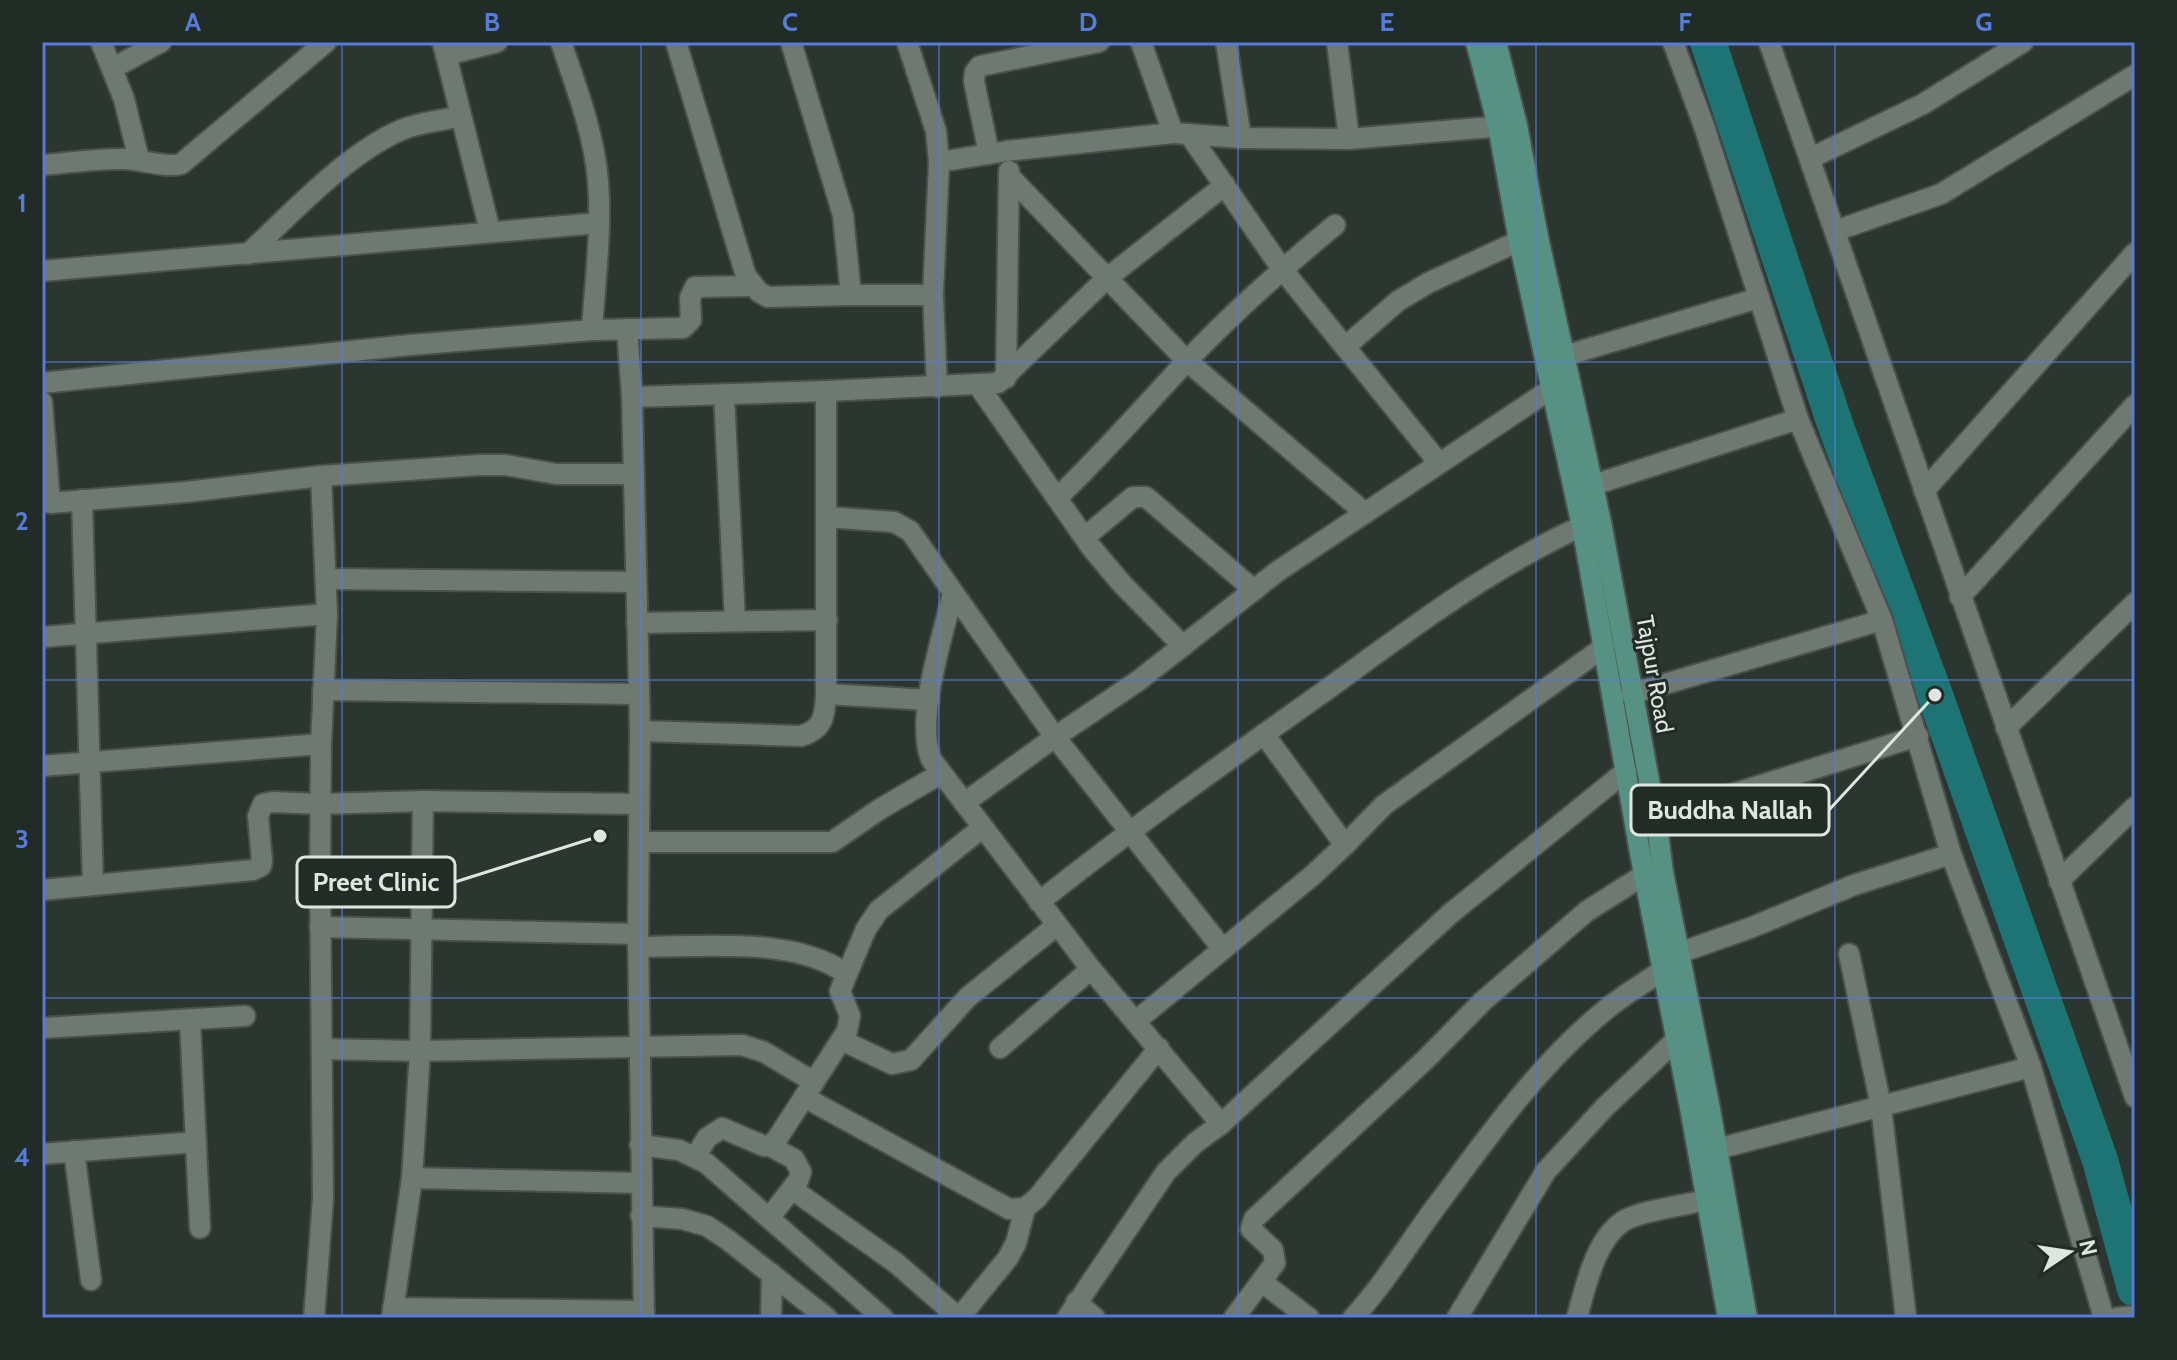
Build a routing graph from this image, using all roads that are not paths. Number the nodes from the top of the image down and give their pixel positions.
1 (101, 42) edge
2 (161, 42) edge
3 (326, 42) edge
4 (497, 42) edge
5 (561, 42) edge
6 (676, 42) edge
7 (791, 42) edge
8 (907, 42) edge
9 (1099, 42) edge
10 (1141, 42) edge
11 (1226, 42) edge
12 (1337, 42) edge
13 (1476, 42) edge
14 (1496, 42) edge
15 (1673, 42) edge
16 (1769, 42) edge
17 (2023, 42) edge
18 (445, 48) edge
19 (1022, 49) edge
20 (113, 68) junction
21 (2135, 75) edge
22 (461, 116) junction
23 (1508, 126) junction
24 (1181, 134) junction
25 (1241, 138) junction
26 (1349, 139) junction
27 (998, 152) junction
28 (1811, 158) junction
29 (139, 160) junction
30 (939, 162) junction
31 (42, 165) edge
32 (1010, 177) junction
33 (1225, 185) junction
34 (599, 223) junction
35 (1335, 225) dead end
36 (490, 231) junction
37 (1835, 231) junction
38 (1519, 241) junction
39 (2135, 253) edge
40 (248, 254) junction
41 (1282, 269) junction
42 (42, 271) edge
43 (1106, 279) junction
44 (752, 286) junction
45 (851, 295) junction
46 (933, 295) junction
47 (1759, 298) junction
48 (627, 329) junction
49 (592, 330) junction
50 (1345, 347) junction
51 (1564, 356) junction
52 (1187, 361) junction
53 (1006, 378) junction
54 (42, 383) edge
55 (978, 385) junction
56 (937, 387) junction
57 (1551, 389) junction
58 (826, 391) junction
59 (724, 395) junction
60 (632, 397) junction
61 (42, 402) edge
62 (2135, 405) edge
63 (1798, 419) junction
64 (1439, 463) junction
65 (633, 474) junction
66 (321, 476) junction
67 (1593, 485) junction
68 (1924, 491) junction
69 (1057, 498) junction
70 (82, 500) junction
71 (46, 503) edge
72 (1365, 513) junction
73 (827, 517) junction
74 (1582, 526) junction
75 (1085, 537) junction
76 (326, 579) junction
77 (635, 582) junction
78 (1254, 590) junction
79 (953, 593) junction
80 (1960, 597) junction
81 (2135, 603) edge
82 (327, 614) junction
83 (827, 620) junction
84 (1882, 620) junction
85 (735, 621) junction
86 (637, 623) junction
87 (86, 633) junction
88 (42, 637) edge
89 (1183, 646) junction
90 (1604, 647) junction
91 (323, 690) junction
92 (638, 694) junction
93 (826, 694) junction
94 (1631, 694) junction
95 (929, 700) junction
96 (2006, 728) junction
97 (640, 731) junction
98 (1264, 734) junction
99 (1918, 736) junction
100 (1055, 737) junction
101 (321, 744) junction
102 (90, 762) junction
103 (42, 766) edge
104 (1626, 771) junction
105 (940, 774) junction
106 (423, 801) junction
107 (964, 803) junction
108 (320, 804) junction
109 (639, 804) junction
110 (2135, 807) edge
111 (1656, 818) junction
112 (982, 828) junction
113 (1130, 830) junction
114 (639, 842) junction
115 (1345, 845) junction
116 (1951, 854) junction
117 (1644, 875) junction
118 (2059, 881) junction
119 (93, 885) junction
120 (42, 890) edge
121 (1039, 902) junction
122 (1057, 925) junction
123 (320, 927) junction
124 (423, 930) junction
125 (638, 940) junction
126 (1222, 948) junction
127 (1679, 953) junction
128 (1849, 954) dead end
129 (1091, 969) junction
130 (1663, 970) junction
131 (845, 973) junction
132 (245, 1016) dead end
133 (190, 1021) junction
134 (1136, 1021) junction
135 (42, 1028) edge
136 (841, 1040) junction
137 (1675, 1041) junction
138 (1000, 1048) dead end
139 (1159, 1048) junction
140 (322, 1049) junction
141 (639, 1049) junction
142 (420, 1051) junction
143 (2031, 1067) junction
144 (809, 1090) junction
145 (2135, 1097) edge
146 (1881, 1106) junction
147 (1221, 1124) junction
148 (196, 1142) junction
149 (640, 1145) junction
150 (770, 1146) junction
151 (1717, 1149) junction
152 (74, 1151) junction
153 (42, 1154) edge
154 (695, 1157) junction
155 (412, 1178) junction
156 (640, 1183) junction
157 (792, 1189) junction
158 (1707, 1200) junction
159 (1025, 1208) junction
160 (641, 1216) junction
161 (769, 1218) junction
162 (200, 1228) dead end
163 (772, 1274) junction
164 (91, 1280) dead end
165 (1262, 1282) junction
166 (1072, 1310) edge
167 (393, 1313) edge
168 (644, 1314) edge
169 (2135, 1316) edge
170 (314, 1318) edge
171 (771, 1318) edge
172 (827, 1318) edge
173 (883, 1318) edge
174 (959, 1318) edge
175 (1095, 1318) edge
176 (1234, 1318) edge
177 (1309, 1318) edge
178 (1353, 1318) edge
179 (1457, 1318) edge
180 (1577, 1318) edge
181 (1728, 1318) edge
182 (1747, 1318) edge
183 (1906, 1318) edge
184 (2104, 1318) edge
185 (2117, 1318) edge

1 - 20 street
2 - 20 street
3 - 29 street
4 - 18 street
5 - 34 street
6 - 44 street
7 - 45 street
8 - 30 street
9 - 19 street
10 - 24 street
11 - 25 street
12 - 26 street
13 - 23 main road, Tajpur Road
14 - 23 main road, Tajpur Road
15 - 47 street
16 - 28 street
17 - 28 street
18 - 22 street
19 - 27 street
20 - 29 street
21 - 37 street
22 - 36 street
22 - 40 street
23 - 26 street
23 - 38 main road, Tajpur Road
23 - 51 main road, Tajpur Road
24 - 25 street
24 - 27 street
24 - 33 street
25 - 26 street
27 - 30 street
27 - 32 street
28 - 37 street
29 - 31 street
30 - 46 street
32 - 43 street
32 - 53 street
33 - 41 street
33 - 43 street
34 - 36 street
34 - 49 street
35 - 41 street
36 - 40 street
37 - 68 street
38 - 50 street
38 - 57 main road, Tajpur Road
39 - 68 street
40 - 42 street
41 - 50 street
41 - 52 street
43 - 52 street
43 - 53 street
44 - 45 street
44 - 48 street
45 - 46 street
46 - 56 street
47 - 51 street
47 - 63 street
48 - 49 street
48 - 60 street
49 - 54 street
50 - 64 street
51 - 67 main road, Tajpur Road
52 - 69 street
52 - 72 street
53 - 55 street
55 - 56 street
55 - 69 street
56 - 58 street
57 - 64 street
57 - 74 main road, Tajpur Road
58 - 59 street
58 - 73 street
59 - 60 street
59 - 85 street
60 - 65 street
61 - 71 street
62 - 80 street
63 - 67 street
63 - 84 street
64 - 72 street
65 - 66 street
65 - 77 street
66 - 70 street
66 - 76 street
67 - 94 main road, Tajpur Road
68 - 80 street
69 - 75 street
70 - 71 street
70 - 87 street
72 - 78 street
73 - 79 street
73 - 83 street
74 - 90 main road, Tajpur Road
74 - 98 street
75 - 78 street
75 - 89 street
76 - 77 street
76 - 82 street
77 - 86 street
78 - 89 street
79 - 95 street
79 - 100 street
80 - 96 street
81 - 96 street
82 - 87 street
82 - 91 street
83 - 85 street
83 - 93 street
84 - 94 street
84 - 99 street
85 - 86 street
86 - 92 street
87 - 88 street
87 - 102 street
89 - 100 street
90 - 104 main road, Tajpur Road
90 - 115 street
91 - 92 street
91 - 101 street
92 - 97 street
93 - 95 street
93 - 97 street
94 - 111 main road, Tajpur Road
95 - 105 street
96 - 118 street
97 - 109 street
98 - 113 street
98 - 115 street
99 - 111 street
99 - 116 street
100 - 107 street
100 - 113 street
101 - 102 street
101 - 108 street
102 - 103 street
102 - 119 street
104 - 117 main road, Tajpur Road
104 - 147 street
105 - 107 street
105 - 114 street
106 - 108 street
106 - 109 street
106 - 124 street
107 - 112 street
108 - 119 street
108 - 123 street
109 - 114 street
110 - 118 street
111 - 127 main road, Tajpur Road
112 - 121 street
112 - 131 street
113 - 121 street
113 - 126 street
114 - 125 street
115 - 126 street
116 - 127 street
116 - 143 street
117 - 130 main road, Tajpur Road
117 - 165 street
118 - 145 street
119 - 120 street
121 - 122 street
122 - 129 street
122 - 136 street
123 - 124 street
123 - 140 street
124 - 125 street
124 - 142 street
125 - 131 street
125 - 141 street
126 - 134 street
127 - 151 main road, Tajpur Road
128 - 146 street
129 - 134 street
129 - 138 street
130 - 137 main road, Tajpur Road
130 - 178 street
131 - 136 street
132 - 133 street
133 - 135 street
133 - 148 street
134 - 139 street
136 - 144 street
137 - 158 main road, Tajpur Road
137 - 179 street
139 - 147 street
139 - 159 street
140 - 142 street
140 - 170 street
141 - 142 street
141 - 144 street
141 - 149 street
142 - 155 street
143 - 146 street
143 - 184 street
144 - 150 street
144 - 159 street
146 - 151 street
146 - 183 street
147 - 166 street
148 - 152 street
148 - 162 street
149 - 154 street
149 - 156 street
150 - 154 street
150 - 157 street
151 - 182 main road, Tajpur Road
152 - 153 street
152 - 164 street
154 - 161 street
155 - 156 street
155 - 167 street
156 - 160 street
157 - 161 street
157 - 174 street
158 - 180 street
158 - 181 main road, Tajpur Road
159 - 174 street
160 - 163 street
160 - 168 street
161 - 173 street
163 - 171 street
163 - 172 street
165 - 176 street
165 - 177 street
166 - 175 street
167 - 168 street
169 - 185 street

